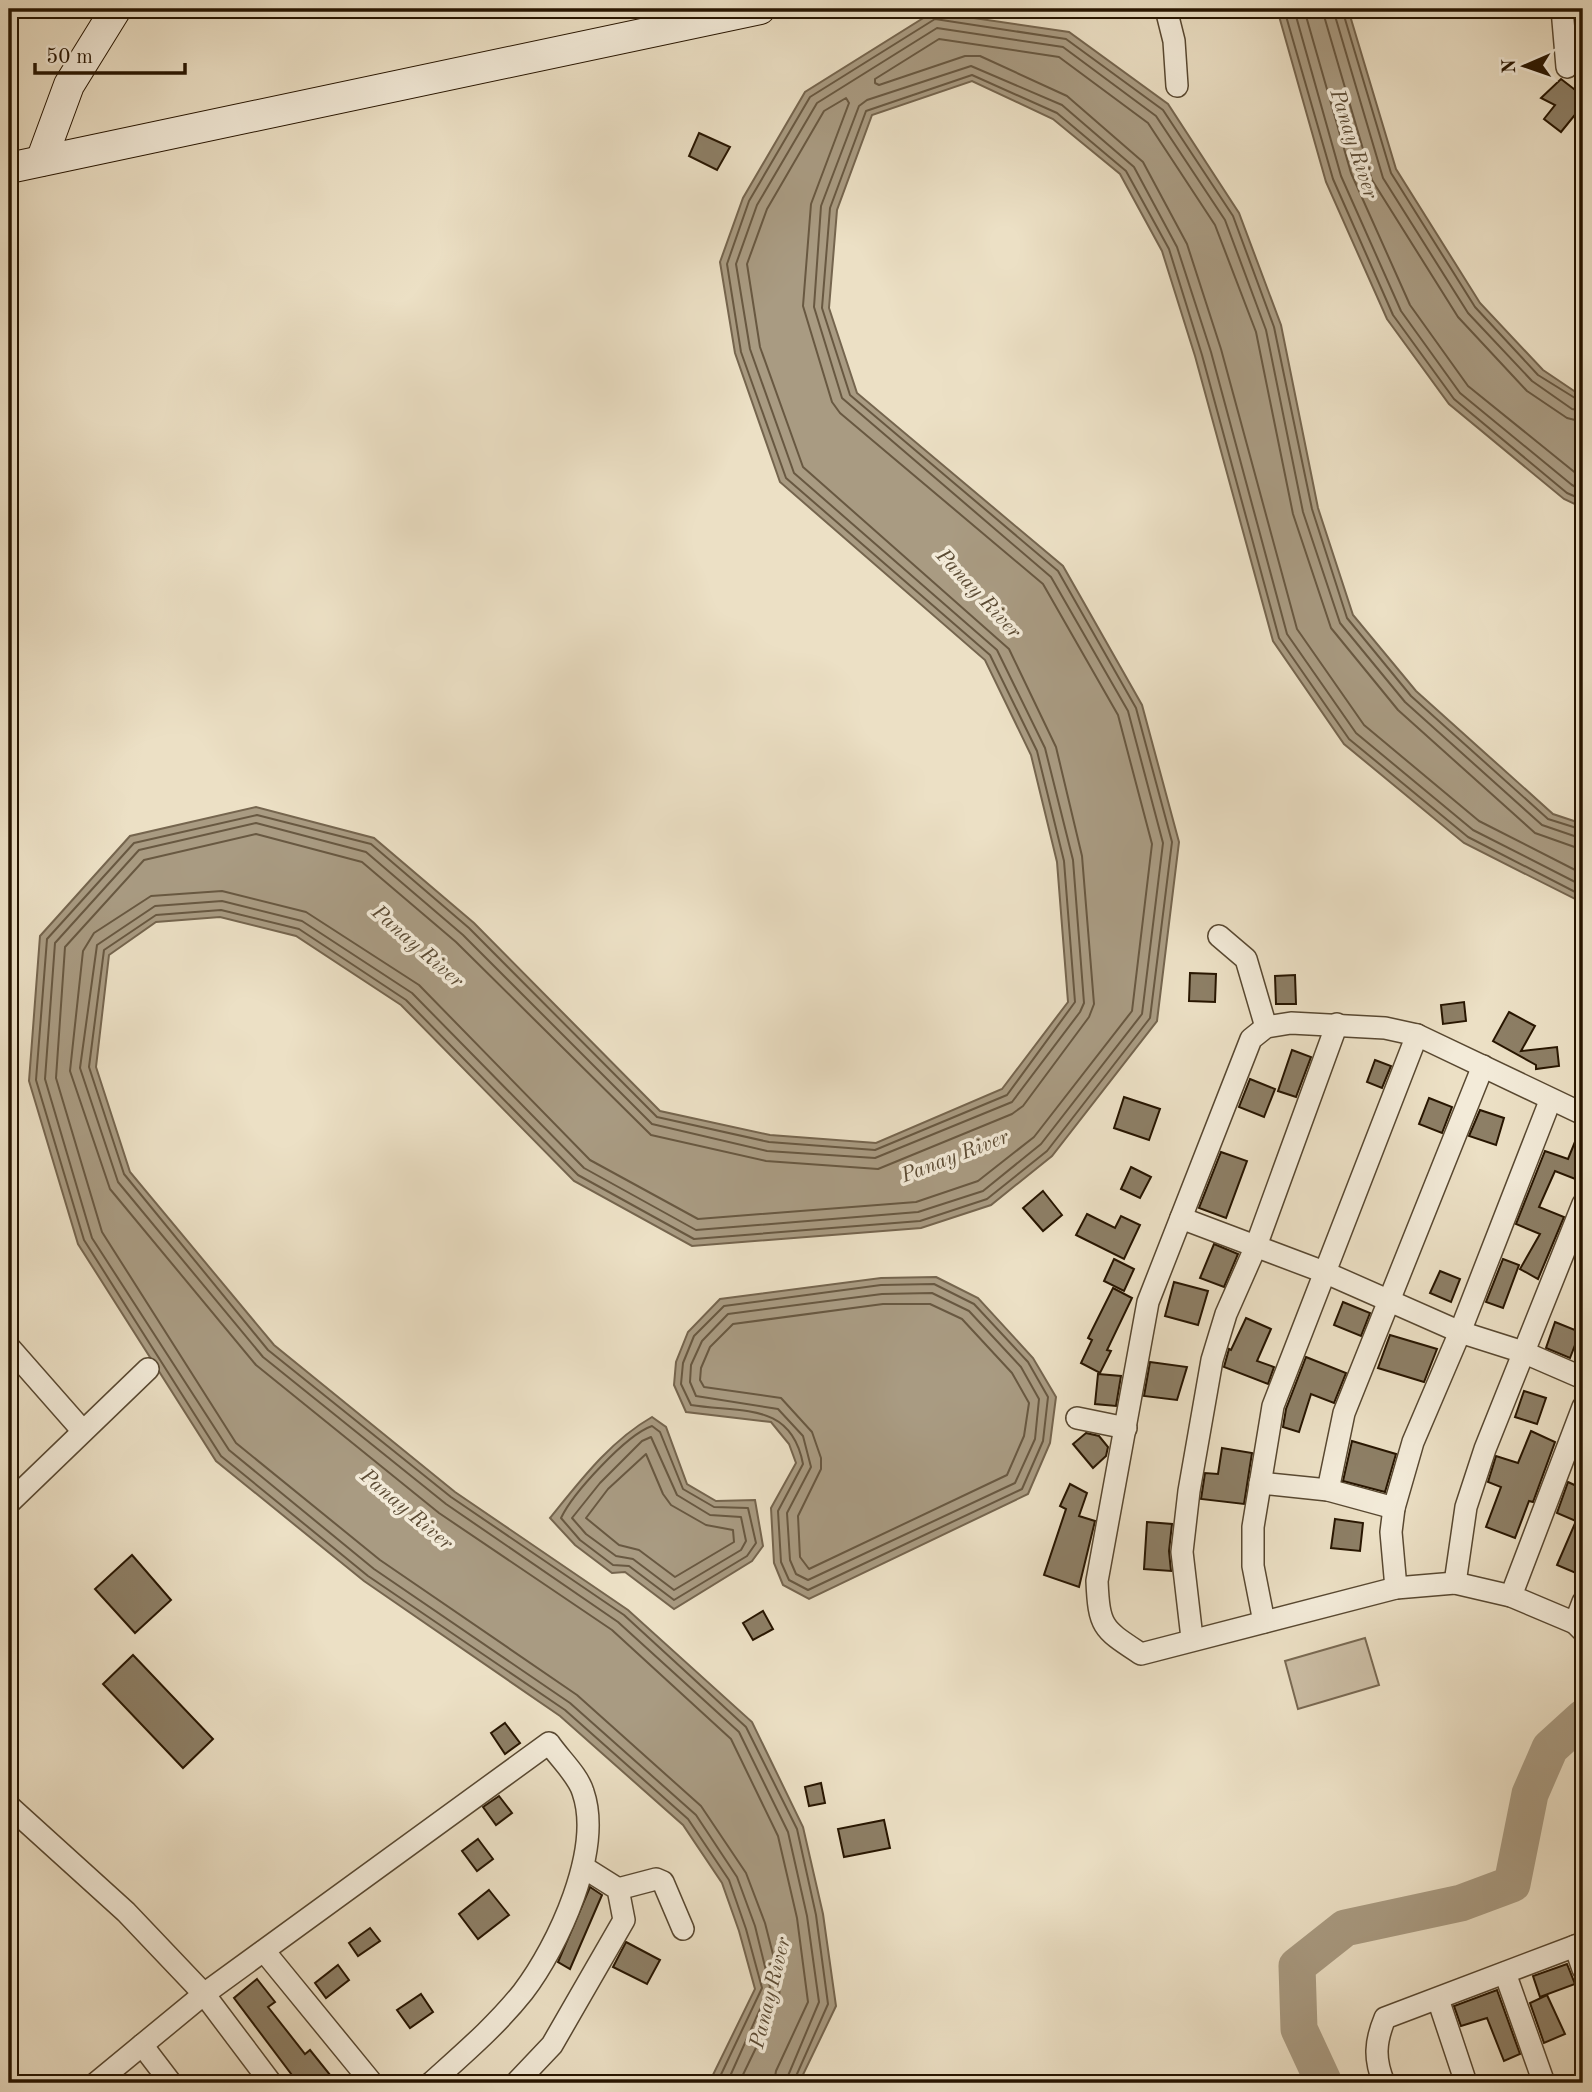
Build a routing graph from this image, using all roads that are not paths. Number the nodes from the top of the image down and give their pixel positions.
1 (116, 9) edge
2 (760, 9) edge
3 (1166, 9) edge
4 (1562, 9) edge
5 (1567, 67) dead end
6 (1177, 86) dead end
7 (41, 161) junction
8 (9, 168) edge
9 (1219, 936) dead end
10 (1337, 1024) junction
11 (1266, 1027) junction
12 (1418, 1035) junction
13 (1483, 1066) junction
14 (1550, 1101) junction
15 (1583, 1114) edge
16 (1583, 1204) edge
17 (1181, 1218) junction
18 (1256, 1246) junction
19 (1324, 1272) junction
20 (1389, 1301) junction
21 (1460, 1332) junction
22 (9, 1347) edge
23 (1523, 1352) junction
24 (148, 1369) dead end
25 (1583, 1378) edge
26 (1583, 1407) edge
27 (1077, 1418) dead end
28 (1126, 1427) junction
29 (82, 1430) junction
30 (1260, 1483) junction
31 (1328, 1490) junction
32 (9, 1503) edge
33 (1394, 1508) junction
34 (1455, 1583) junction
35 (1396, 1588) junction
36 (1511, 1596) junction
37 (1583, 1602) edge
38 (1264, 1622) junction
39 (1579, 1627) edge
40 (1192, 1638) junction
41 (9, 1806) edge
42 (583, 1867) junction
43 (618, 1889) junction
44 (683, 1929) dead end
45 (1579, 1945) edge
46 (264, 1951) junction
47 (1583, 1969) edge
48 (1505, 1973) junction
49 (204, 1994) junction
50 (1438, 1999) junction
51 (142, 2045) junction
52 (96, 2083) edge
53 (171, 2083) edge
54 (271, 2083) edge
55 (372, 2083) edge
56 (431, 2083) edge
57 (516, 2083) edge
58 (1384, 2083) edge
59 (1466, 2083) edge
60 (1544, 2083) edge

1 - 7 main road
2 - 7 main road
3 - 6 street
4 - 5 street
7 - 8 main road
9 - 11 street
10 - 11 street
10 - 12 street
10 - 18 street
11 - 17 street
12 - 13 street
12 - 19 street
13 - 14 street
13 - 20 street
14 - 15 street
14 - 21 street
16 - 23 street
17 - 18 street
17 - 28 street
18 - 19 street
18 - 40 street
19 - 20 street
19 - 30 street
20 - 21 street
20 - 31 street
21 - 23 street
21 - 33 street
22 - 29 street
23 - 25 street
23 - 34 street
24 - 29 street
26 - 36 street
27 - 28 street
28 - 40 street
29 - 32 street
30 - 31 street
30 - 38 street
31 - 33 street
33 - 35 street
34 - 35 street
34 - 36 street
35 - 38 street
36 - 39 street
37 - 39 street
38 - 40 street
41 - 49 street
42 - 43 street
42 - 46 street
42 - 56 street
43 - 44 street
43 - 57 street
45 - 47 street
45 - 48 street
46 - 49 street
46 - 55 street
48 - 50 street
48 - 60 street
49 - 51 street
49 - 54 street
50 - 58 street
50 - 59 street
51 - 52 street
51 - 53 street

